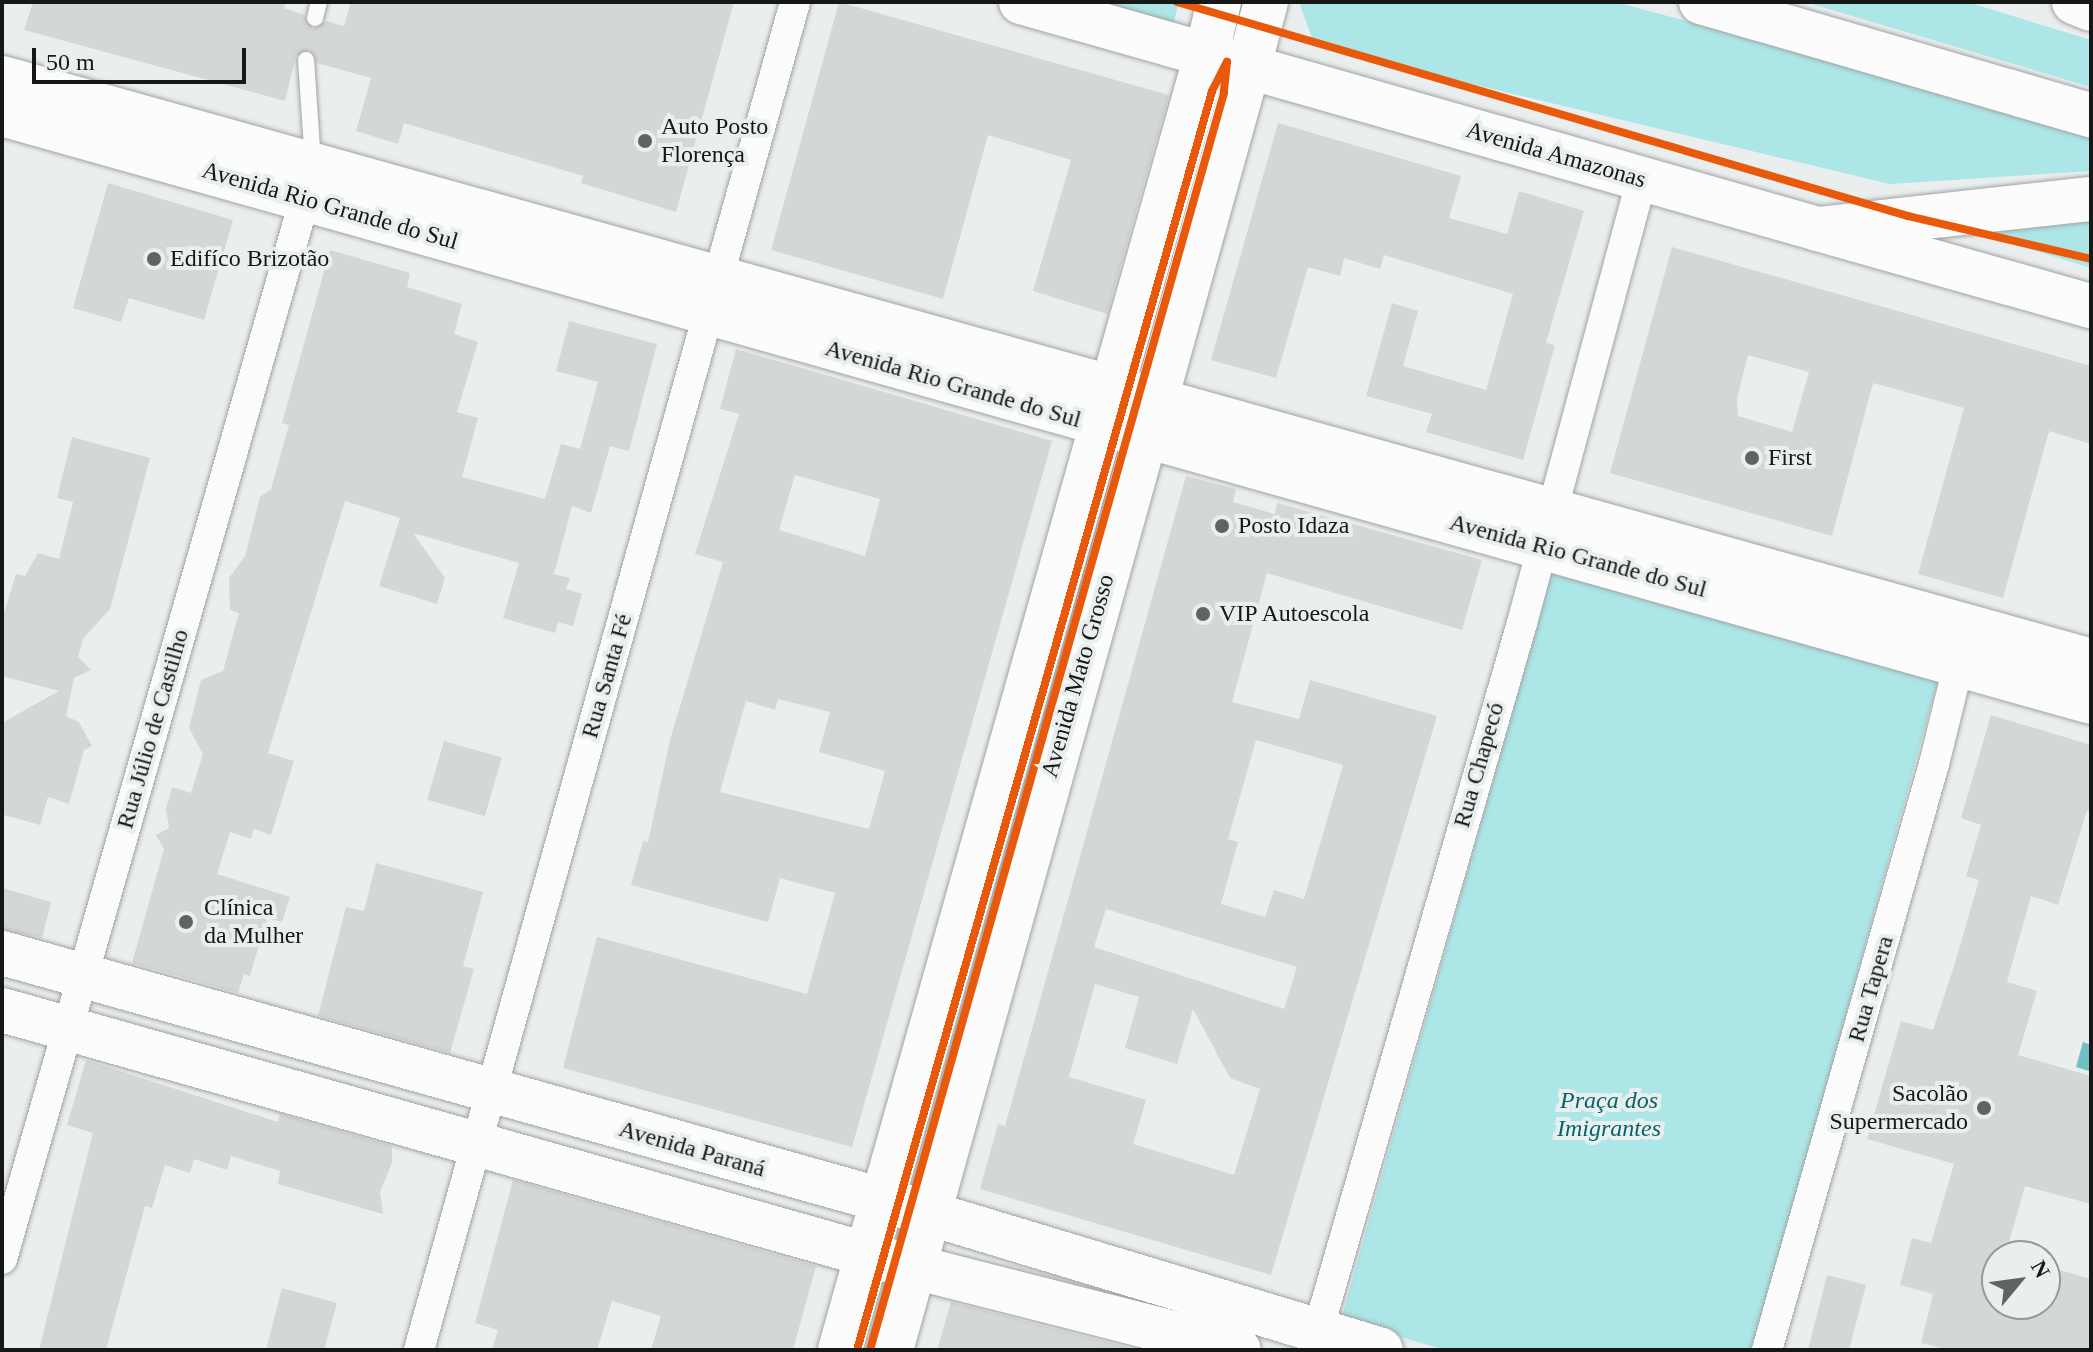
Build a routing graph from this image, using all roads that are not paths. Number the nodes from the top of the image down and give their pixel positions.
1 (795, 2) edge
2 (1021, 2) edge
3 (1219, 2) edge
4 (1266, 2) edge
5 (1701, 2) edge
6 (2074, 2) edge
7 (2091, 9) edge
8 (1206, 56) junction
9 (306, 60) dead end
10 (1248, 69) junction
11 (2, 78) edge
12 (2, 114) edge
13 (2091, 115) edge
14 (1642, 179) junction
15 (310, 182) junction
16 (2091, 199) edge
17 (1818, 229) junction
18 (716, 298) junction
19 (2091, 306) edge
20 (1109, 408) junction
21 (1150, 419) junction
22 (1548, 528) junction
23 (1963, 645) junction
24 (2091, 661) edge
25 (2091, 702) edge
26 (2, 953) edge
27 (83, 975) junction
28 (2, 1010) edge
29 (66, 1028) junction
30 (489, 1090) junction
31 (473, 1143) junction
32 (881, 1202) junction
33 (928, 1213) junction
34 (867, 1254) junction
35 (2, 1259) edge
36 (915, 1267) junction
37 (1315, 1341) edge
38 (419, 1350) edge
39 (840, 1350) edge
40 (891, 1350) edge
41 (1239, 1350) edge
42 (1381, 1350) edge
43 (1767, 1350) edge

1 - 18 street, Rua Santa Fé
2 - 8 main road, Avenida Amazonas
3 - 8 main road, Avenida Mato Grosso
4 - 10 main road, Avenida Mato Grosso
5 - 13 main road
6 - 7 main road
8 - 10 main road, Avenida Amazonas
8 - 20 main road, Avenida Mato Grosso
9 - 15 lane
10 - 14 main road, Avenida Amazonas
10 - 21 main road, Avenida Mato Grosso
11 - 15 main road, Avenida Rio Grande do Sul
12 - 15 main road, Avenida Rio Grande do Sul
14 - 17 main road, Avenida Amazonas
14 - 22 street, Rua Chapecó
15 - 18 main road, Avenida Rio Grande do Sul
15 - 27 street, Rua Júlio de Castilho
16 - 17 main road
17 - 19 main road, Avenida Amazonas
18 - 20 main road, Avenida Rio Grande do Sul
18 - 30 street, Rua Santa Fé
20 - 21 main road, Avenida Rio Grande do Sul
20 - 32 main road, Avenida Mato Grosso
21 - 22 main road, Avenida Rio Grande do Sul
21 - 33 main road, Avenida Mato Grosso
22 - 23 main road, Avenida Rio Grande do Sul
22 - 37 street, Rua Chapecó
23 - 24 main road, Avenida Rio Grande do Sul
23 - 25 main road, Avenida Rio Grande do Sul
23 - 43 street, Rua Tapera
26 - 27 main road, Avenida Paraná
27 - 29 street, Rua Júlio de Castilho
27 - 30 main road, Avenida Paraná
28 - 29 main road
29 - 31 main road
29 - 35 street, Rua Júlio de Castilho
30 - 31 street, Rua Santa Fé
30 - 32 main road, Avenida Paraná
31 - 34 main road
31 - 38 street, Rua Santa Fé
32 - 33 main road, Avenida Paraná
32 - 34 main road, Avenida Mato Grosso
33 - 36 main road, Avenida Mato Grosso
33 - 37 main road, Avenida Paraná
34 - 36 main road
34 - 39 main road, Avenida Mato Grosso
36 - 40 main road, Avenida Mato Grosso
36 - 41 main road
37 - 42 main road, Avenida Paraná

